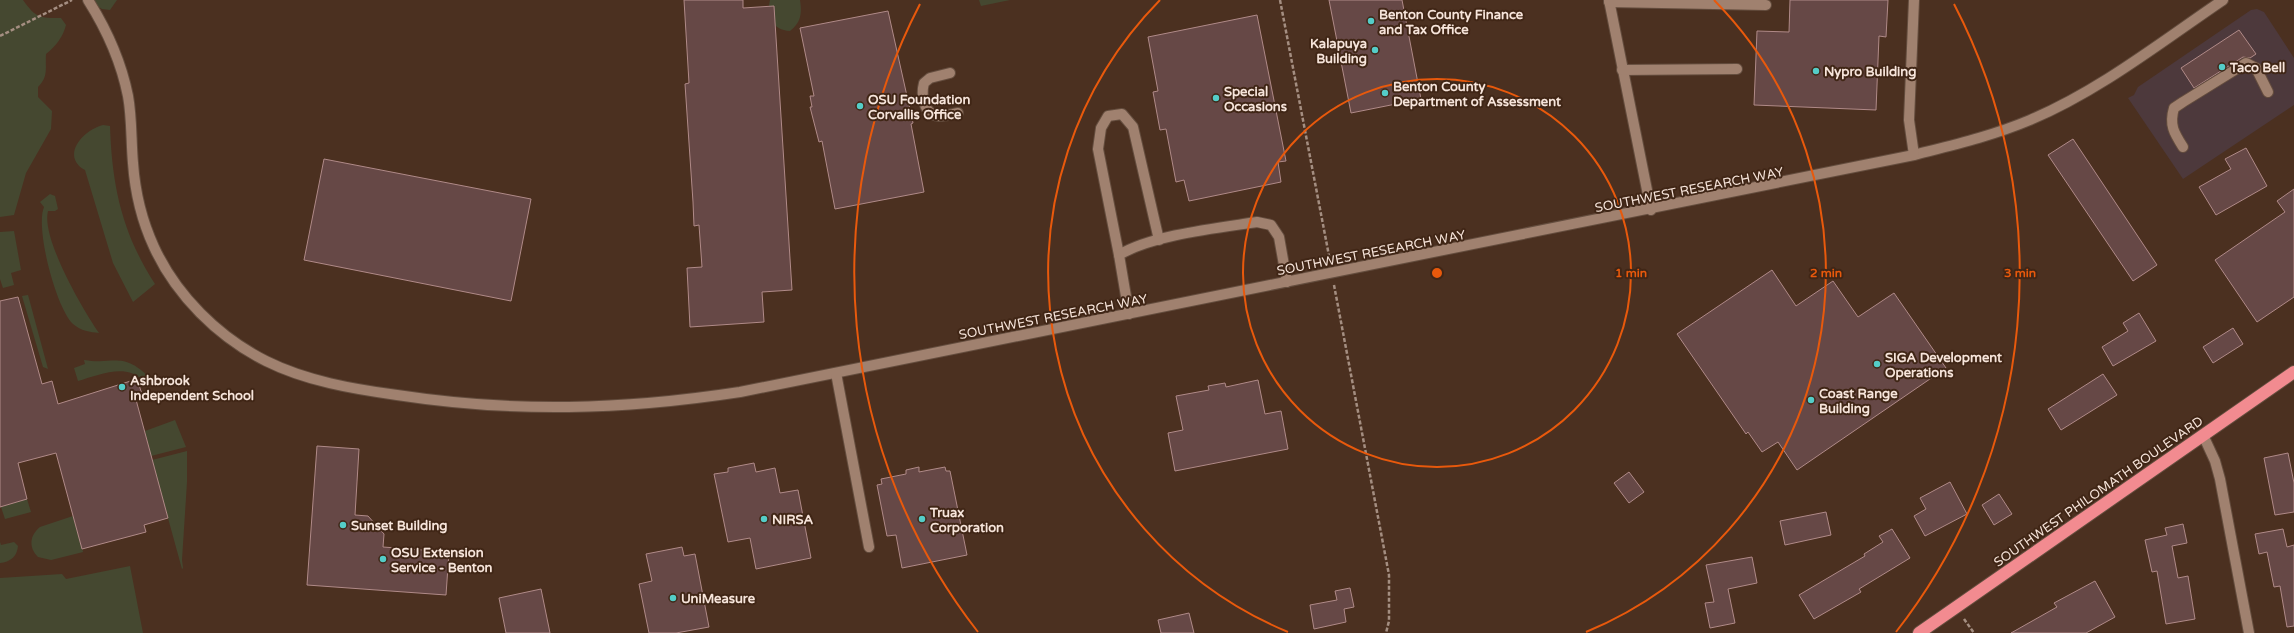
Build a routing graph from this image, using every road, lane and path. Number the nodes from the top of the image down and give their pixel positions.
1 (72, 0) edge
2 (88, 0) edge
3 (1280, 0) edge
4 (1914, 0) edge
5 (2223, 0) edge
6 (1609, 1) edge
7 (1766, 5) dead end
8 (0, 36) edge
9 (1737, 69) dead end
10 (1622, 70) junction
11 (950, 73) dead end
12 (2268, 92) dead end
13 (958, 113) dead end
14 (2183, 147) dead end
15 (1914, 155) junction
16 (1652, 210) junction
17 (1159, 240) junction
18 (1119, 255) junction
19 (1332, 273) junction
20 (1287, 282) junction
21 (1129, 314) junction
22 (2294, 372) edge
23 (836, 373) junction
24 (2203, 435) junction
25 (869, 547) dead end
26 (1956, 607) junction
27 (1386, 633) edge
28 (1919, 633) edge
29 (1974, 633) edge
30 (2249, 633) edge

1 - 8 path
2 - 23 street, SOUTHWEST RESEARCH WAY
3 - 19 path
4 - 15 street
5 - 15 street, SOUTHWEST RESEARCH WAY
6 - 7 street
6 - 10 street
9 - 10 street
10 - 16 street
11 - 13 street
12 - 14 street
15 - 16 street, SOUTHWEST RESEARCH WAY
16 - 19 street, SOUTHWEST RESEARCH WAY
17 - 18 street
17 - 18 street
17 - 20 street
18 - 21 street
19 - 20 street, SOUTHWEST RESEARCH WAY
19 - 27 path
20 - 21 street, SOUTHWEST RESEARCH WAY
21 - 23 street, SOUTHWEST RESEARCH WAY
22 - 24 highway, SOUTHWEST PHILOMATH BOULEVARD
23 - 25 street
24 - 26 highway, SOUTHWEST PHILOMATH BOULEVARD
24 - 30 street
26 - 28 highway, SOUTHWEST PHILOMATH BOULEVARD
26 - 29 path

